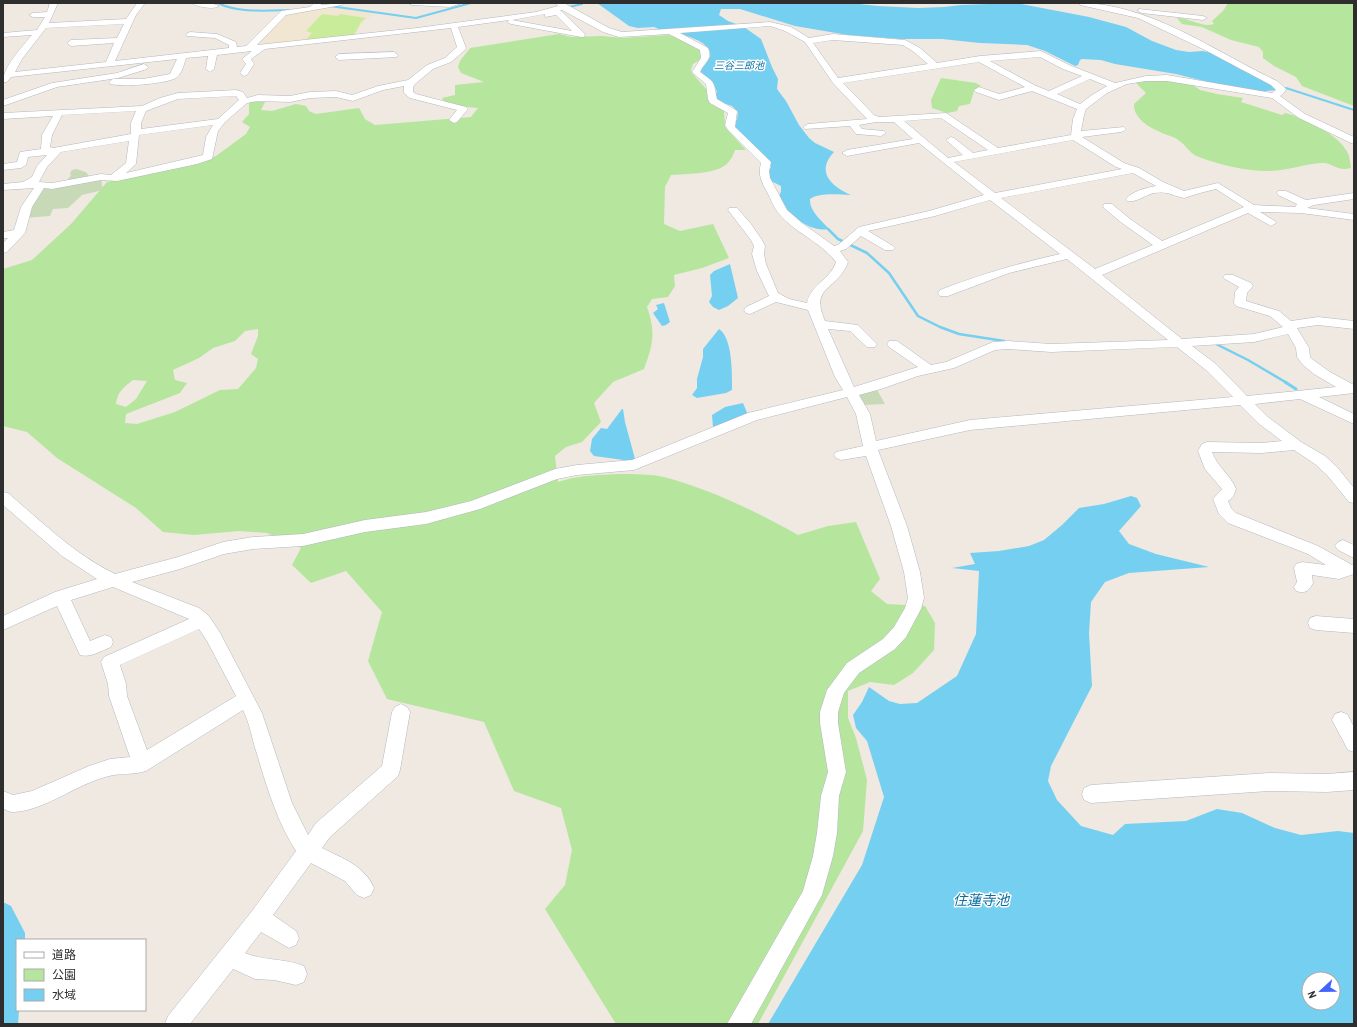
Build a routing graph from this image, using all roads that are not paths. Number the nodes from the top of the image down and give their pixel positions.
1 (54, 3) edge
2 (141, 3) edge
3 (196, 3) edge
4 (339, 3) edge
5 (412, 3) edge
6 (458, 3) edge
7 (546, 3) edge
8 (1083, 3) edge
9 (1122, 3) edge
10 (215, 6) dead end
11 (315, 6) edge
12 (39, 7) dead end
13 (559, 7) edge
14 (1129, 11) junction
15 (536, 14) junction
16 (50, 15) junction
17 (62, 16) dead end
18 (1203, 18) dead end
19 (503, 19) junction
20 (129, 21) junction
21 (387, 23) dead end
22 (454, 26) junction
23 (42, 29) junction
24 (674, 30) junction
25 (190, 34) dead end
26 (388, 34) junction
27 (3, 35) edge
28 (343, 39) junction
29 (120, 40) junction
30 (808, 41) junction
31 (71, 44) dead end
32 (262, 48) junction
33 (249, 49) junction
34 (233, 51) junction
35 (213, 53) junction
36 (394, 55) dead end
37 (181, 59) junction
38 (980, 59) junction
39 (110, 64) junction
40 (934, 65) junction
41 (210, 69) dead end
42 (244, 74) dead end
43 (157, 75) junction
44 (1090, 76) junction
45 (6, 78) edge
46 (836, 80) junction
47 (113, 82) dead end
48 (412, 82) junction
49 (1115, 86) junction
50 (1033, 88) junction
51 (979, 90) dead end
52 (1048, 95) junction
53 (1274, 96) junction
54 (163, 100) junction
55 (244, 101) junction
56 (3, 103) edge
57 (1082, 108) junction
58 (106, 109) junction
59 (142, 109) junction
60 (59, 113) junction
61 (3, 116) edge
62 (100, 119) dead end
63 (896, 119) junction
64 (454, 120) dead end
65 (872, 120) junction
66 (221, 121) junction
67 (853, 123) junction
68 (808, 127) dead end
69 (1121, 129) dead end
70 (881, 133) junction
71 (135, 135) junction
72 (1075, 136) junction
73 (922, 140) junction
74 (951, 140) dead end
75 (1354, 141) edge
76 (888, 146) junction
77 (54, 151) junction
78 (997, 152) junction
79 (847, 153) dead end
80 (972, 156) junction
81 (946, 161) junction
82 (3, 167) edge
83 (1135, 170) junction
84 (113, 178) junction
85 (28, 184) junction
86 (42, 185) junction
87 (3, 187) edge
88 (1168, 188) junction
89 (1282, 193) dead end
90 (1354, 196) edge
91 (992, 197) junction
92 (1131, 199) dead end
93 (1108, 206) dead end
94 (1303, 207) junction
95 (1250, 209) junction
96 (733, 210) dead end
97 (1354, 217) edge
98 (1271, 223) dead end
99 (860, 231) junction
100 (18, 234) dead end
101 (745, 234) dead end
102 (3, 235) edge
103 (1161, 245) junction
104 (889, 248) dead end
105 (838, 249) junction
106 (3, 250) edge
107 (758, 252) junction
108 (1069, 255) junction
109 (1094, 274) junction
110 (1229, 277) dead end
111 (944, 292) dead end
112 (775, 298) junction
113 (813, 308) junction
114 (750, 310) dead end
115 (820, 324) junction
116 (1354, 325) edge
117 (1291, 327) junction
118 (1178, 343) junction
119 (871, 344) dead end
120 (893, 344) dead end
121 (929, 369) junction
122 (1352, 389) edge
123 (850, 392) junction
124 (1300, 394) junction
125 (1243, 400) junction
126 (1354, 419) edge
127 (1296, 445) junction
128 (870, 448) junction
129 (841, 455) dead end
130 (3, 497) edge
131 (1354, 498) edge
132 (1350, 570) edge
133 (112, 581) junction
134 (1302, 587) dead end
135 (61, 597) junction
136 (6, 618) edge
137 (202, 620) junction
138 (1316, 623) dead end
139 (1354, 626) edge
140 (105, 642) dead end
141 (246, 699) junction
142 (401, 712) dead end
143 (1341, 720) dead end
144 (1354, 744) edge
145 (139, 765) junction
146 (1354, 781) edge
147 (1091, 794) dead end
148 (3, 800) edge
149 (307, 851) junction
150 (364, 888) dead end
151 (259, 918) junction
152 (289, 938) dead end
153 (230, 956) junction
154 (296, 974) dead end
155 (176, 1024) edge
156 (738, 1024) edge

1 - 16 street
2 - 20 street
3 - 10 street
4 - 11 street
5 - 6 street
7 - 13 street
8 - 14 street
9 - 14 street
11 - 33 street
12 - 16 street
13 - 15 street
13 - 24 street
14 - 18 street
14 - 53 street
15 - 19 street
15 - 19 street
16 - 17 street
16 - 23 street
19 - 22 street
20 - 23 street
20 - 29 street
21 - 26 street
22 - 26 street
22 - 48 street
23 - 27 street
23 - 45 street
24 - 30 street
24 - 105 street
25 - 34 street
26 - 28 street
28 - 32 street
28 - 36 street
29 - 31 street
29 - 39 street
30 - 40 street
30 - 46 street
32 - 33 street
32 - 42 street
33 - 34 street
34 - 35 street
35 - 37 street
35 - 41 street
37 - 39 street
37 - 43 street
37 - 56 street
38 - 40 street
38 - 44 street
38 - 50 street
39 - 45 street
40 - 46 street
43 - 47 street
43 - 54 street
44 - 49 street
44 - 52 street
46 - 65 street
48 - 55 street
48 - 64 street
49 - 53 street
49 - 57 street
50 - 51 street
50 - 52 street
52 - 57 street
53 - 75 street
54 - 55 street
54 - 59 street
55 - 66 street
57 - 72 street
58 - 59 street
58 - 60 street
58 - 62 street
59 - 71 street
60 - 61 street
60 - 77 street
63 - 65 street
63 - 73 street
63 - 78 street
65 - 67 street
65 - 70 street
66 - 71 street
66 - 84 street
67 - 68 street
67 - 70 street
69 - 72 street
70 - 76 street
71 - 77 street
71 - 84 street
72 - 78 street
72 - 83 street
73 - 76 street
73 - 81 street
74 - 80 street
76 - 79 street
77 - 82 street
77 - 85 street
78 - 80 street
80 - 81 street
81 - 91 street
83 - 88 street
83 - 91 street
84 - 86 street
85 - 86 street
85 - 87 street
86 - 102 street
88 - 92 street
88 - 95 street
89 - 94 street
90 - 94 street
91 - 99 street
91 - 108 street
93 - 103 street
94 - 95 street
94 - 97 street
95 - 98 street
95 - 103 street
96 - 107 street
99 - 104 street
99 - 105 street
100 - 106 street
101 - 107 street
103 - 109 street
105 - 113 street
107 - 112 street
108 - 109 street
108 - 111 street
109 - 118 street
110 - 117 street
112 - 113 street
112 - 114 street
113 - 115 street
115 - 119 street
115 - 123 street
116 - 117 street
117 - 118 street
117 - 122 street
118 - 121 street
118 - 125 street
120 - 121 street
121 - 123 street
122 - 124 street
123 - 128 street
123 - 133 street
124 - 125 street
124 - 126 street
125 - 127 street
125 - 128 street
127 - 131 street
127 - 132 street
128 - 129 street
128 - 156 street
130 - 133 street
132 - 134 street
133 - 135 street
133 - 137 street
135 - 136 street
135 - 140 street
137 - 141 street
137 - 145 street
138 - 139 street
141 - 145 street
141 - 149 street
142 - 149 street
143 - 144 street
145 - 148 street
146 - 147 street
149 - 150 street
149 - 151 street
151 - 152 street
151 - 153 street
153 - 154 street
153 - 155 street

